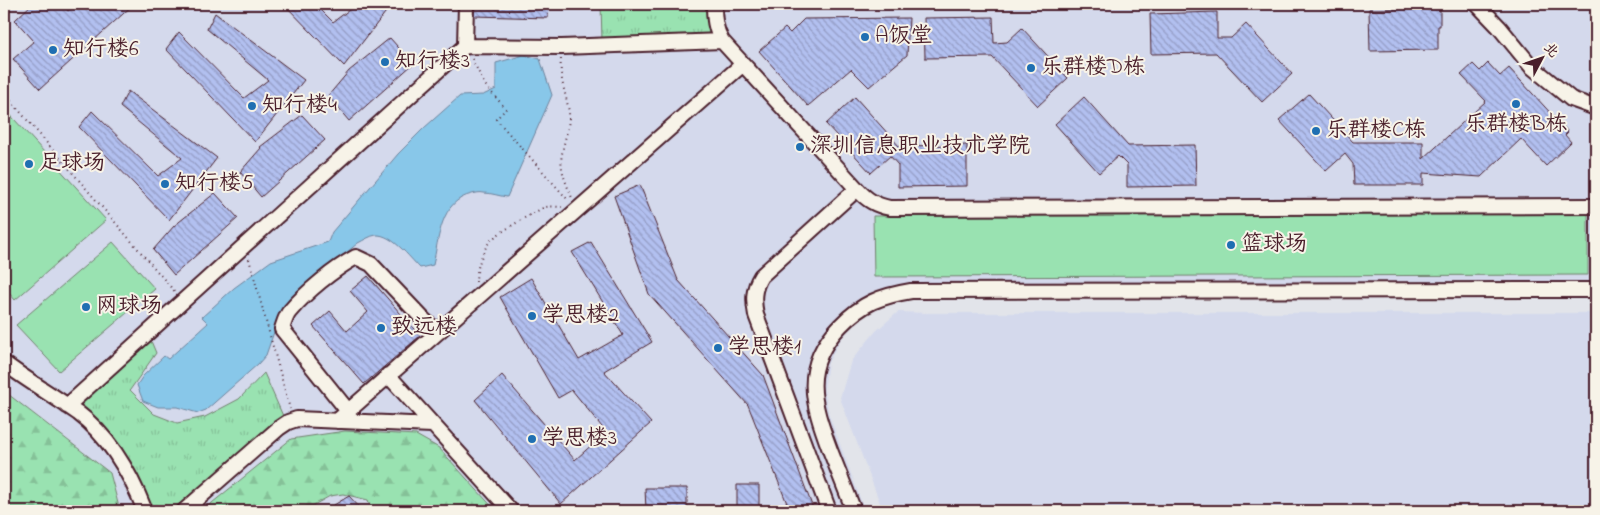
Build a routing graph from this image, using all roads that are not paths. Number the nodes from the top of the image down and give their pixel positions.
1 (466, 4) edge
2 (714, 4) edge
3 (1477, 4) edge
4 (722, 41) junction
5 (465, 46) junction
6 (743, 64) junction
7 (1596, 108) edge
8 (857, 190) junction
9 (1596, 206) edge
10 (1596, 290) edge
11 (441, 329) junction
12 (4, 364) edge
13 (388, 375) junction
14 (67, 406) junction
15 (348, 411) junction
16 (337, 420) junction
17 (432, 424) junction
18 (145, 511) edge
19 (184, 511) edge
20 (511, 511) edge
21 (829, 511) edge
22 (854, 511) edge

1 - 5 street
2 - 4 street
3 - 7 street
4 - 5 street
4 - 6 street
5 - 14 street
6 - 8 street
6 - 11 street
8 - 9 street
8 - 21 street
10 - 22 street
11 - 13 street
11 - 15 street
12 - 14 street
13 - 15 street
13 - 17 street
14 - 18 street
15 - 16 street
16 - 17 street
16 - 19 street
17 - 20 street

